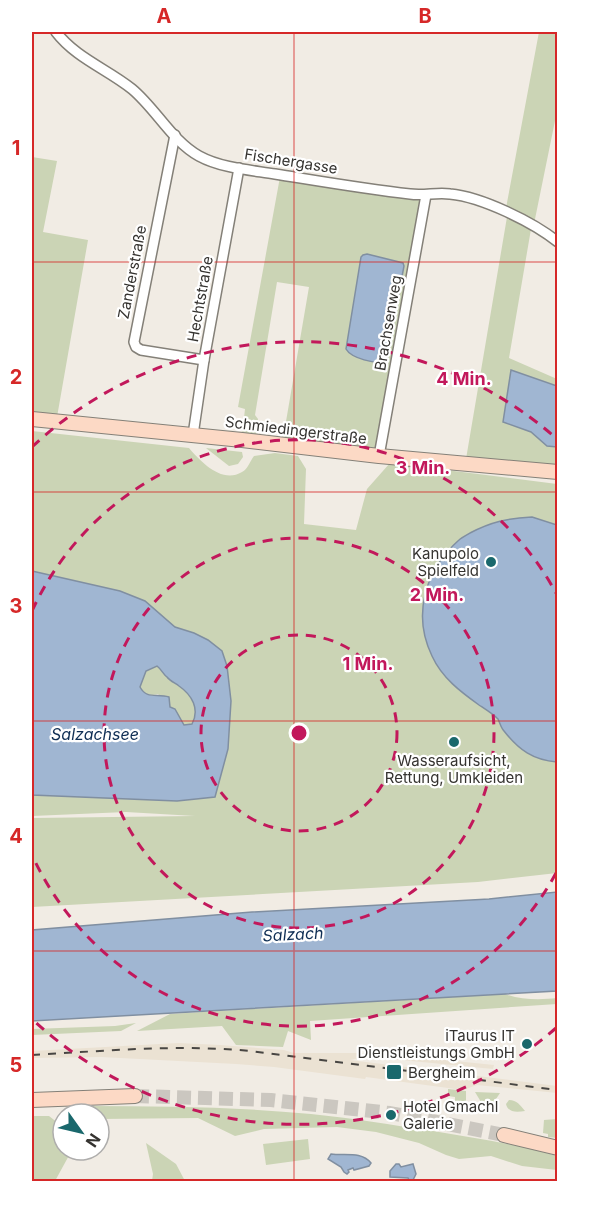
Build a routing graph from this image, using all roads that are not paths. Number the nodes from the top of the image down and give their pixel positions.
1 (56, 32) edge
2 (175, 135) junction
3 (239, 168) junction
4 (426, 195) junction
5 (558, 242) edge
6 (204, 360) junction
7 (32, 419) edge
8 (193, 435) junction
9 (379, 456) junction
10 (558, 472) edge
11 (135, 1096) tunnel mouth
12 (32, 1100) edge
13 (504, 1135) tunnel mouth
14 (558, 1148) edge

1 - 2 street, Fischergasse
2 - 3 street, Fischergasse
2 - 6 street, Zanderstraße
3 - 4 street, Fischergasse
3 - 6 street, Hechtstraße
4 - 5 street, Fischergasse
4 - 9 street, Brachsenweg
6 - 8 street, Hechtstraße
7 - 8 street, Schmiedingerstraße
8 - 9 street, Schmiedingerstraße
9 - 10 street, Schmiedingerstraße
11 - 12 street
13 - 14 street

